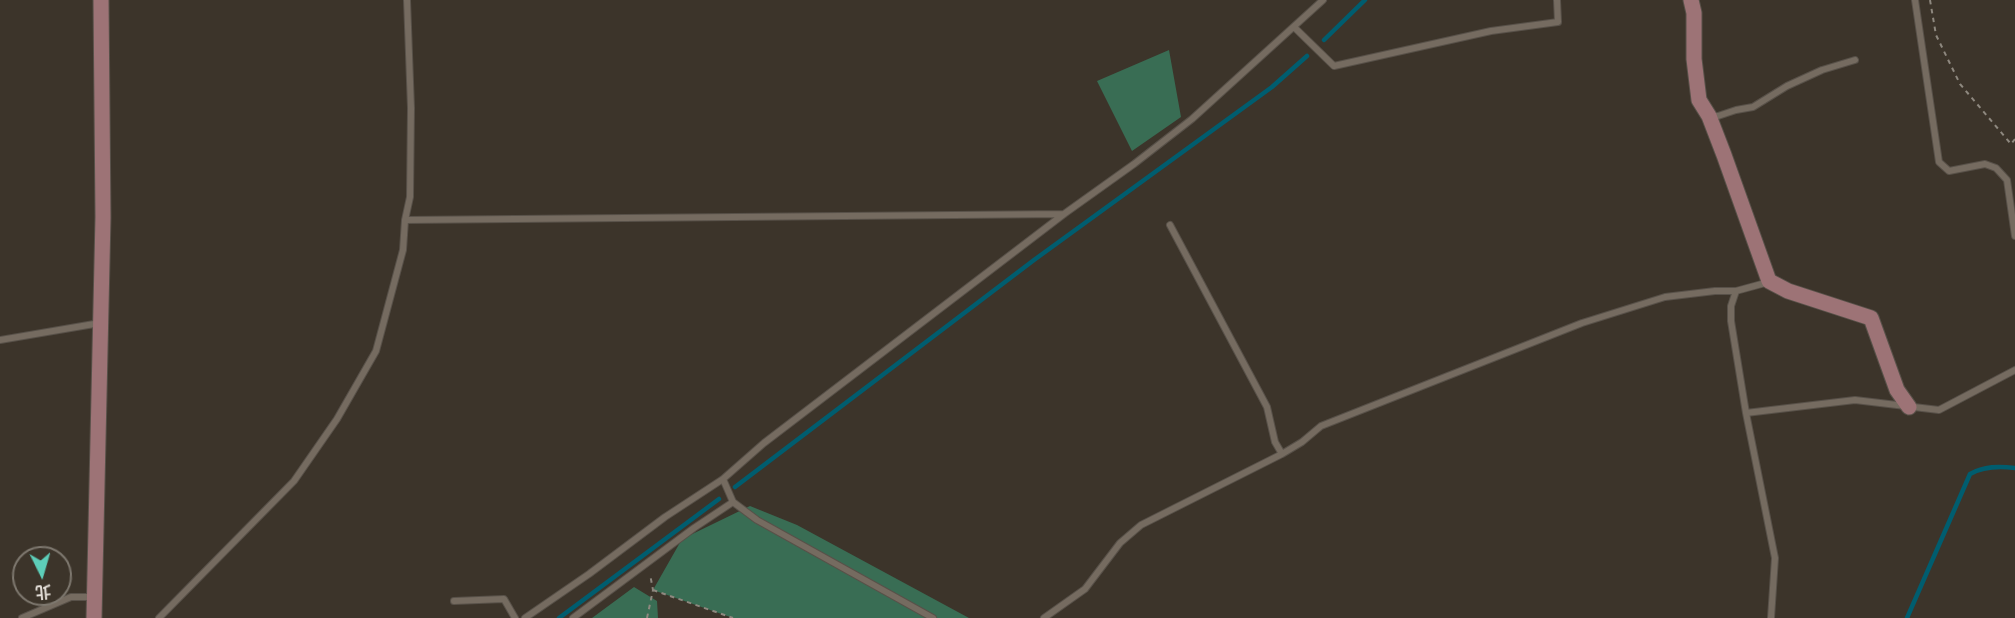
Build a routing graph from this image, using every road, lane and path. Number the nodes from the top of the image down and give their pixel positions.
1 (101, 0) edge
2 (407, 0) edge
3 (1323, 0) edge
4 (1557, 0) edge
5 (1691, 0) edge
6 (1915, 0) edge
7 (1930, 0) edge
8 (1294, 27) junction
9 (1855, 60) dead end
10 (1709, 116) junction
11 (2015, 139) edge
12 (1064, 214) junction
13 (405, 220) junction
14 (1170, 225) dead end
15 (2015, 236) edge
16 (1769, 281) junction
17 (1736, 291) junction
18 (101, 323) junction
19 (0, 340) edge
20 (2015, 370) edge
21 (1909, 407) junction
22 (1746, 413) junction
23 (1282, 454) junction
24 (723, 479) junction
25 (733, 502) junction
26 (648, 563) junction
27 (653, 590) junction
28 (94, 597) junction
29 (454, 601) dead end
30 (22, 618) edge
31 (94, 618) edge
32 (159, 618) edge
33 (515, 618) edge
34 (525, 618) edge
35 (573, 618) edge
36 (647, 618) edge
37 (733, 618) edge
38 (933, 618) edge
39 (1044, 618) edge
40 (1771, 618) edge

1 - 18 street
2 - 13 lane
3 - 8 lane
4 - 8 lane
5 - 10 street
6 - 15 lane
7 - 11 path
8 - 12 lane
9 - 10 lane
10 - 16 street
12 - 13 lane
12 - 24 lane
13 - 32 lane
14 - 23 lane
16 - 17 lane
16 - 21 street
17 - 22 lane
17 - 23 lane
18 - 19 lane
18 - 28 street
20 - 21 lane
21 - 22 lane
22 - 40 lane
23 - 39 lane
24 - 25 lane
24 - 34 lane
25 - 26 lane
25 - 38 lane
26 - 27 path
26 - 35 lane
27 - 36 path
27 - 37 path
28 - 30 lane
28 - 31 street
29 - 33 lane

